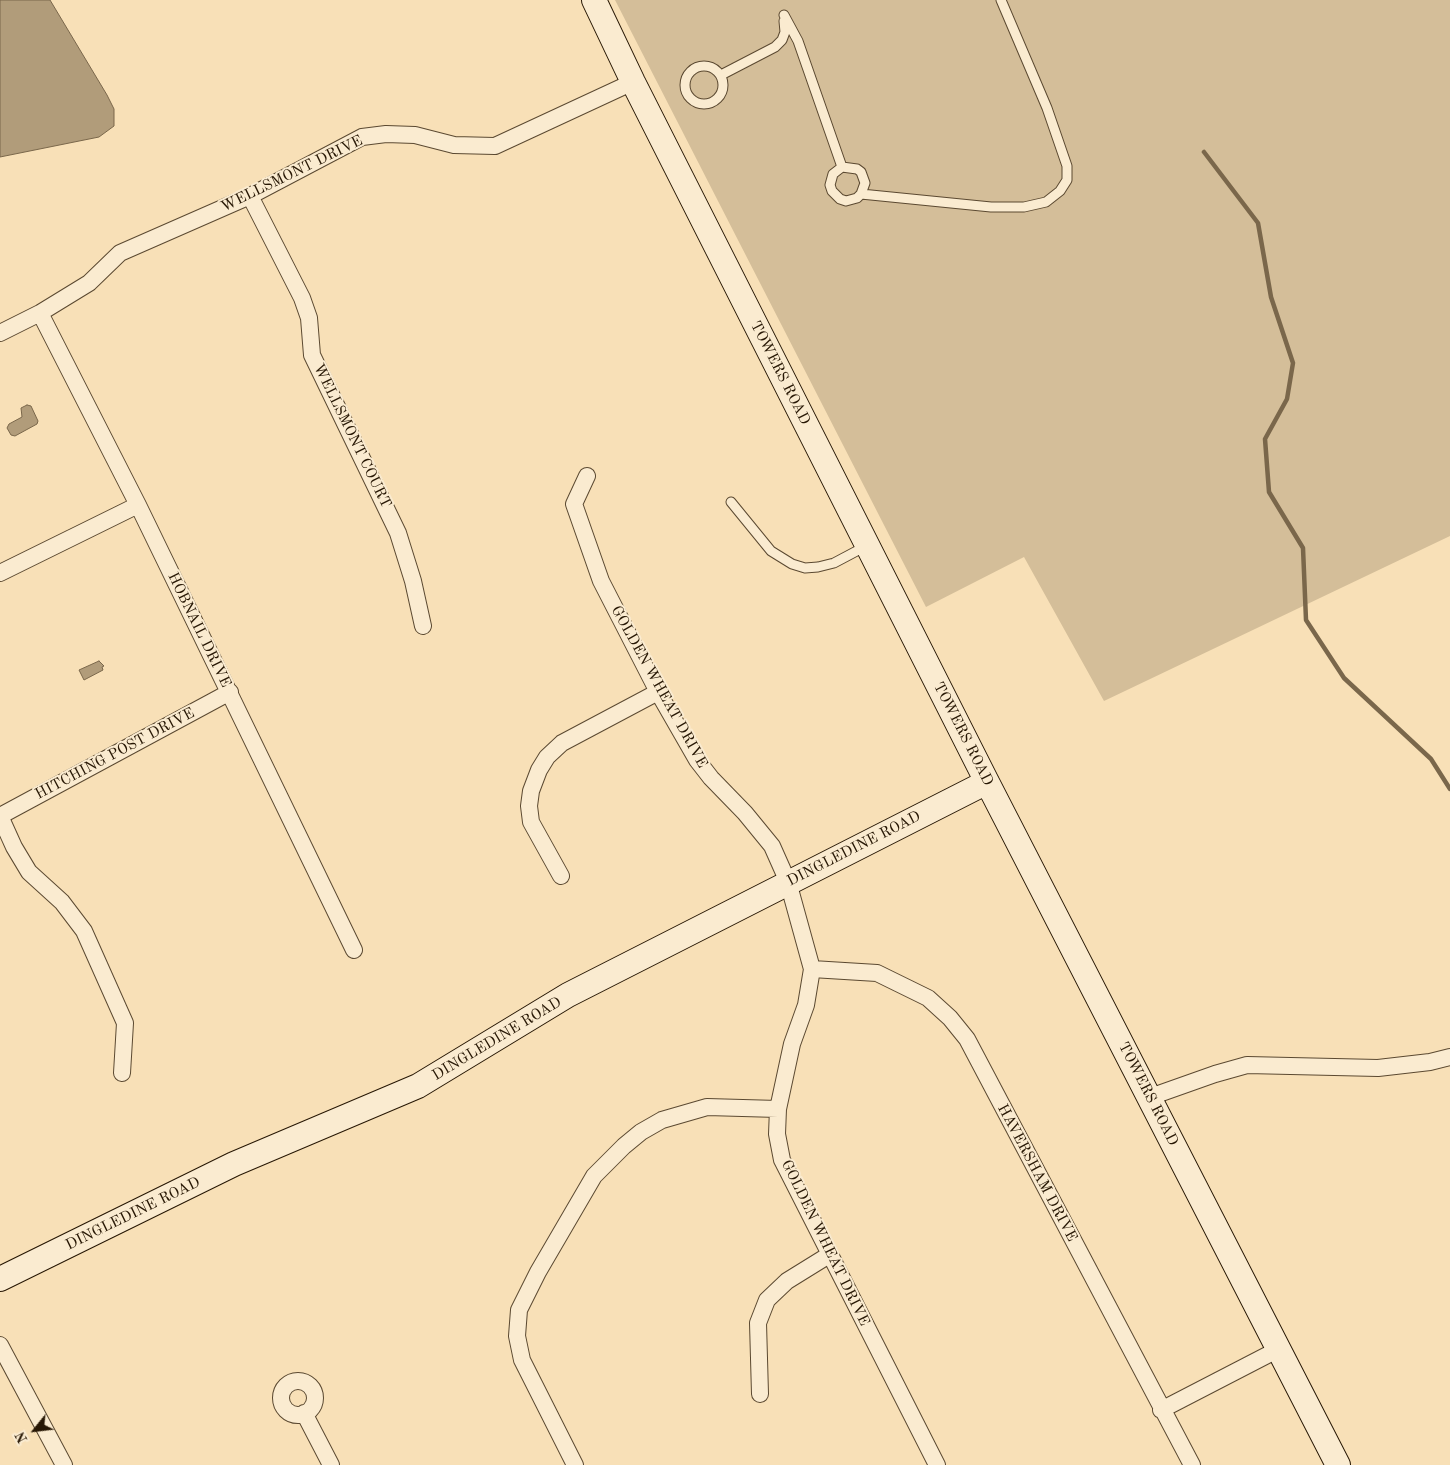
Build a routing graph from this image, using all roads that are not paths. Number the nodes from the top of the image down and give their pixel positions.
1 (594, 0) edge
2 (1001, 0) edge
3 (721, 75) junction
4 (633, 82) junction
5 (842, 167) junction
6 (862, 194) junction
7 (250, 196) junction
8 (40, 312) junction
9 (0, 333) edge
10 (587, 476) dead end
11 (731, 502) dead end
12 (138, 505) junction
13 (868, 545) junction
14 (0, 573) edge
15 (423, 626) dead end
16 (230, 692) junction
17 (658, 692) junction
18 (987, 782) junction
19 (0, 816) edge
20 (561, 876) dead end
21 (788, 882) junction
22 (354, 950) dead end
23 (812, 969) junction
24 (1450, 1058) edge
25 (122, 1073) dead end
26 (1150, 1097) junction
27 (778, 1109) junction
28 (829, 1255) junction
29 (0, 1280) edge
30 (0, 1345) edge
31 (1278, 1349) junction
32 (760, 1394) dead end
33 (1161, 1410) junction
34 (304, 1414) dead end
35 (64, 1465) edge
36 (331, 1465) edge
37 (575, 1465) edge
38 (937, 1465) edge
39 (1192, 1465) edge
40 (1338, 1465) edge

1 - 4 main road, TOWERS ROAD
2 - 6 lane
3 - 3 lane
3 - 5 lane
4 - 7 street, WELLSMONT DRIVE
4 - 13 main road, TOWERS ROAD
5 - 6 lane
5 - 6 lane
7 - 8 street, WELLSMONT DRIVE
7 - 15 street, WELLSMONT COURT
8 - 9 street, WELLSMONT DRIVE
8 - 12 street, HOBNAIL DRIVE
10 - 17 street, GOLDEN WHEAT DRIVE
11 - 13 lane
12 - 14 street
12 - 16 street, HOBNAIL DRIVE
13 - 18 main road, TOWERS ROAD
16 - 19 street, HITCHING POST DRIVE
16 - 22 street, HOBNAIL DRIVE
17 - 20 street
17 - 21 street, GOLDEN WHEAT DRIVE
18 - 21 main road, DINGLEDINE ROAD
18 - 26 main road, TOWERS ROAD
19 - 25 street
21 - 23 street, GOLDEN WHEAT DRIVE
21 - 29 main road, DINGLEDINE ROAD
23 - 27 street, GOLDEN WHEAT DRIVE
23 - 33 street, HAVERSHAM DRIVE
24 - 26 street
26 - 31 main road, TOWERS ROAD
27 - 28 street, GOLDEN WHEAT DRIVE
27 - 37 street
28 - 32 street
28 - 38 street, GOLDEN WHEAT DRIVE
30 - 35 street
31 - 33 street
31 - 40 main road, TOWERS ROAD
33 - 39 street, HAVERSHAM DRIVE
34 - 36 street

